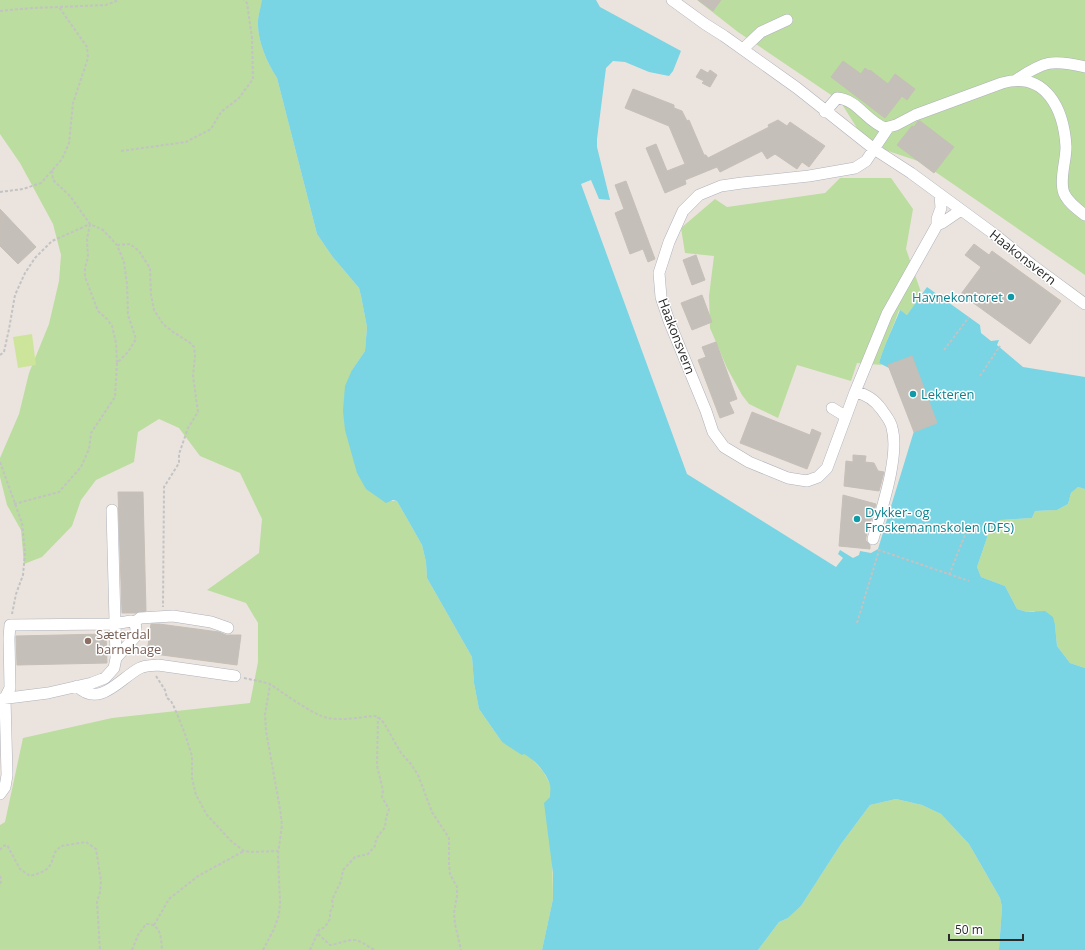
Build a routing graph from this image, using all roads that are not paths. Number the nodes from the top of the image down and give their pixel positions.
1 (672, 0) edge
2 (787, 20) dead end
3 (743, 49) junction
4 (1085, 67) edge
5 (1016, 80) junction
6 (825, 112) junction
7 (888, 128) junction
8 (874, 149) junction
9 (940, 195) junction
10 (961, 210) junction
11 (1085, 215) edge
12 (936, 225) junction
13 (1085, 304) edge
14 (854, 392) junction
15 (832, 408) dead end
16 (845, 416) junction
17 (112, 510) dead end
18 (873, 539) dead end
19 (135, 622) junction
20 (114, 624) junction
21 (228, 628) dead end
22 (116, 658) junction
23 (235, 676) road end
24 (77, 686) junction
25 (2, 698) edge
26 (0, 794) edge

1 - 3 street, Haakonsvern
2 - 3 street
3 - 6 street, Haakonsvern
4 - 5 street
5 - 7 street
5 - 11 street
6 - 7 street
6 - 8 street, Haakonsvern
7 - 8 street, Haakonsvern
8 - 9 street, Haakonsvern
8 - 16 street, Haakonsvern
9 - 10 street, Haakonsvern
9 - 12 street, Haakonsvern
10 - 12 street
10 - 13 street, Haakonsvern
12 - 14 street, Haakonsvern
14 - 16 street, Haakonsvern
14 - 18 street
15 - 16 street
17 - 20 street
19 - 20 street
19 - 21 street
19 - 22 street
20 - 22 street
20 - 25 street
22 - 24 street
23 - 24 street
24 - 25 street
25 - 26 street

